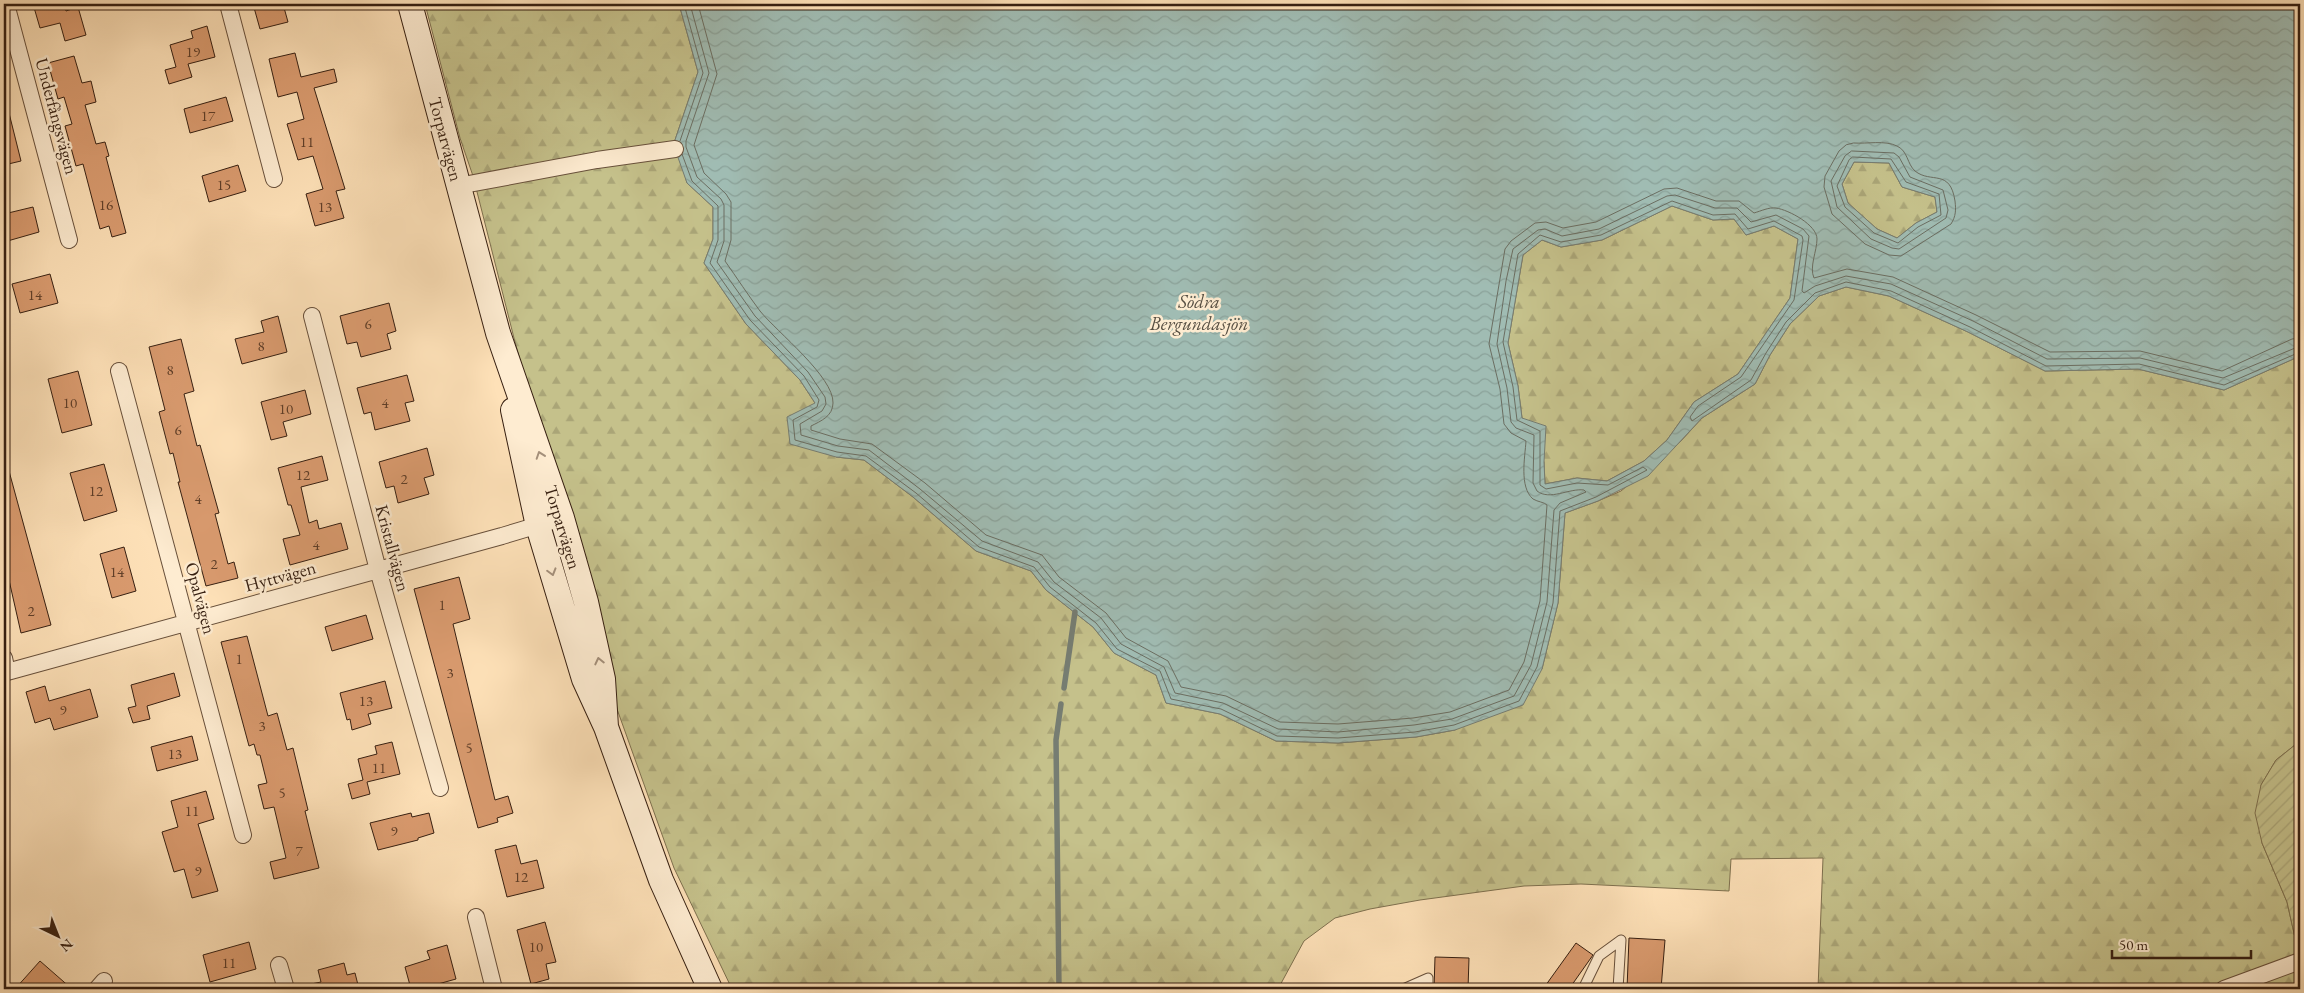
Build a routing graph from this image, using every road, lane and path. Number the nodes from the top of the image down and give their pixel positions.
1 (6, 4) edge
2 (228, 4) edge
3 (410, 4) edge
4 (675, 149) dead end
5 (274, 179) dead end
6 (458, 186) junction
7 (69, 240) dead end
8 (312, 316) dead end
9 (498, 333) junction
10 (119, 371) dead end
11 (562, 518) junction
12 (538, 526) junction
13 (378, 570) junction
14 (186, 622) junction
15 (6, 665) edge
16 (606, 727) junction
17 (440, 788) dead end
18 (244, 835) dead end
19 (476, 917) dead end
20 (683, 930) junction
21 (2300, 961) edge
22 (279, 965) dead end
23 (286, 989) edge
24 (494, 989) edge
25 (710, 989) edge
26 (718, 989) edge
27 (1403, 989) edge
28 (1428, 989) edge
29 (1583, 989) edge
30 (1618, 989) edge
31 (2224, 989) edge

1 - 7 street, Underfångsvägen
2 - 5 street
3 - 6 street, Torparvägen
4 - 6 street
6 - 9 street, Torparvägen
8 - 13 street, Kristallvägen
11 -> 9 street, Torparvägen
9 - 12 street, Torparvägen
10 - 14 street, Opalvägen
11 - 12 street, Hyttvägen
16 -> 11 street, Torparvägen
12 - 13 street, Hyttvägen
12 -> 16 street, Torparvägen
13 - 14 street, Hyttvägen
13 - 17 street, Kristallvägen
14 - 15 street, Hyttvägen
14 - 18 street, Opalvägen
16 - 20 street, Torparvägen
19 - 24 street
20 - 25 street, Torparvägen
20 - 26 street, Torparvägen
21 - 31 street
22 - 23 street
27 - 28 lane
29 - 30 lane

